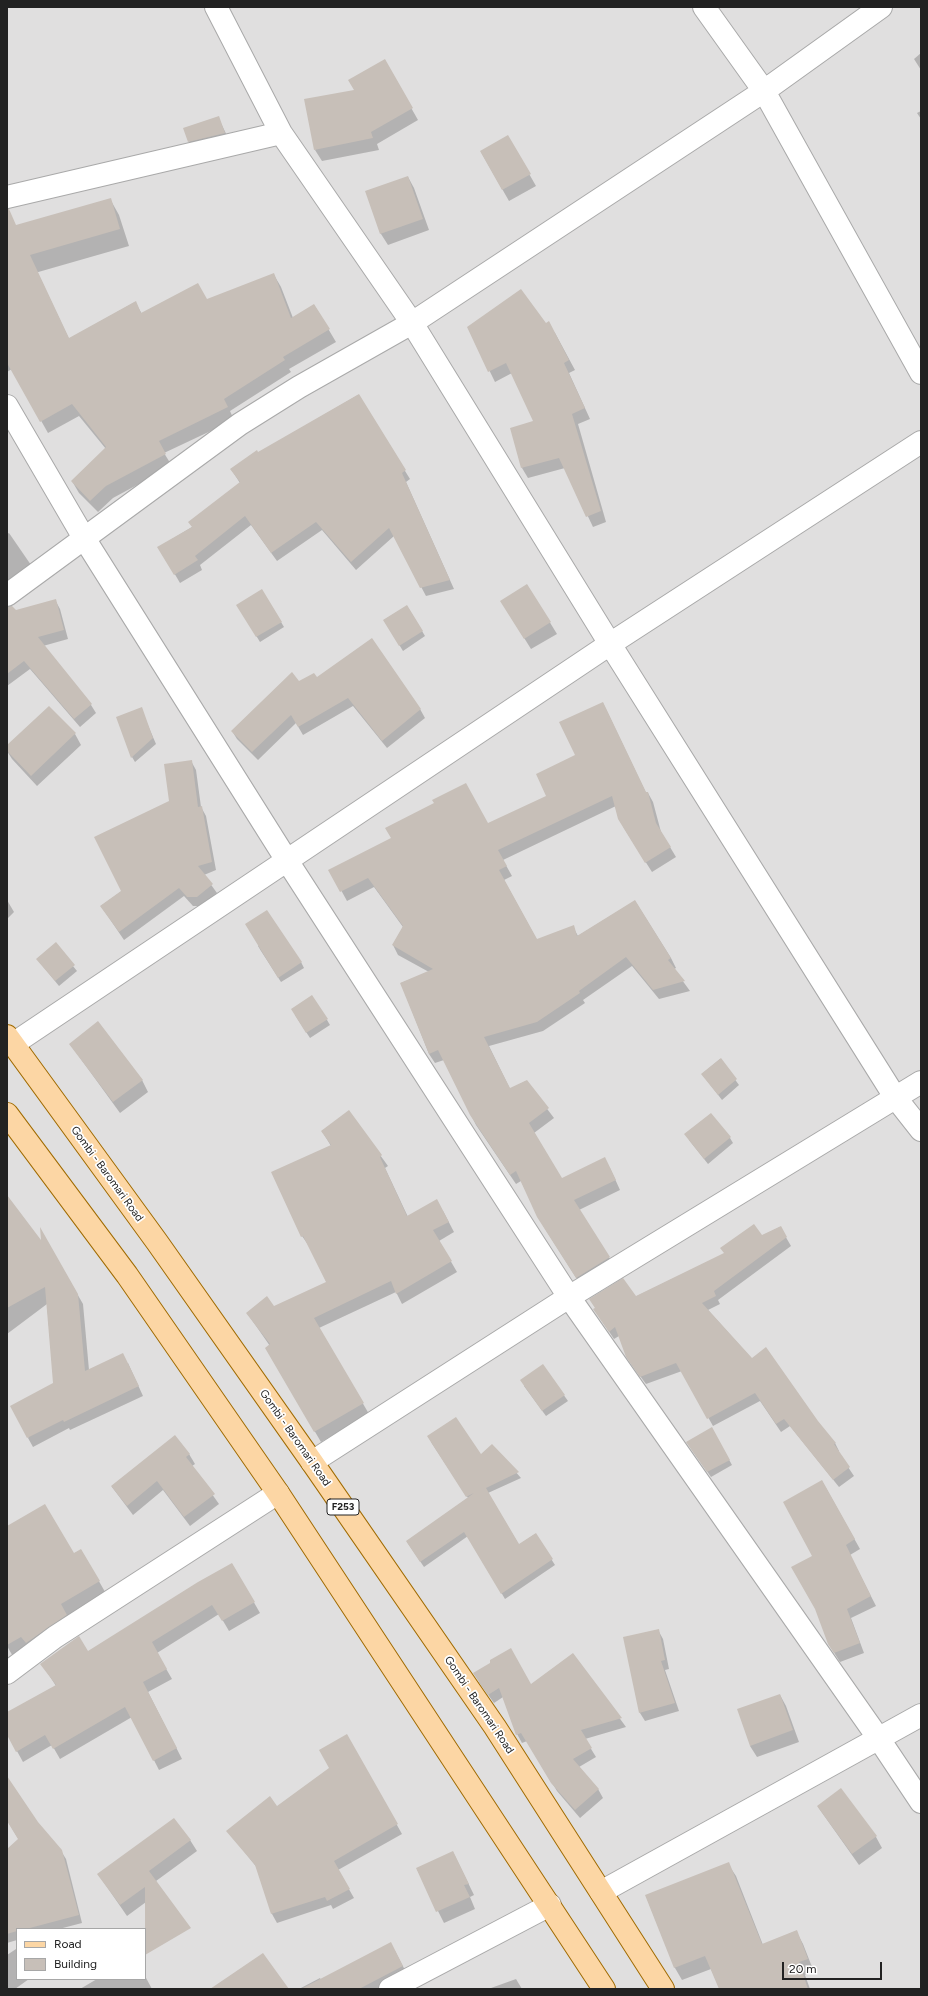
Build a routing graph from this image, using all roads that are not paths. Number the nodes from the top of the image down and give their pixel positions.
1 (216, 7) edge
2 (704, 7) edge
3 (881, 7) edge
4 (764, 91) junction
5 (281, 133) junction
6 (7, 197) edge
7 (412, 323) junction
8 (921, 372) edge
9 (7, 406) edge
10 (921, 442) edge
11 (84, 538) junction
12 (7, 595) edge
13 (610, 644) junction
14 (286, 859) junction
15 (10, 1040) edge
16 (921, 1082) edge
17 (895, 1097) junction
18 (7, 1114) edge
19 (921, 1130) edge
20 (569, 1297) junction
21 (312, 1462) junction
22 (278, 1493) junction
23 (7, 1673) edge
24 (921, 1715) edge
25 (879, 1739) junction
26 (921, 1802) edge
27 (601, 1892) junction
28 (550, 1905) junction
29 (390, 1989) edge
30 (604, 1989) edge
31 (663, 1989) edge

1 - 5 street
2 - 4 street
3 - 4 street
4 - 7 street
4 - 8 street
5 - 6 street
5 - 7 street
7 - 11 street
7 - 13 street
9 - 11 street
10 - 13 street
11 - 12 street
11 - 14 street
13 - 14 street
13 - 17 street
14 - 15 street
14 - 20 street
15 - 21 main road, Gombi - Baromari Road / F253
16 - 17 street
17 - 19 street
17 - 20 street
18 - 22 main road
20 - 21 street
20 - 25 street
21 - 27 main road, Gombi - Baromari Road / F253
22 - 23 street
22 - 28 main road
24 - 25 street
25 - 26 street
25 - 27 street
27 - 31 main road, Gombi - Baromari Road / F253
28 - 29 street
28 - 30 main road

